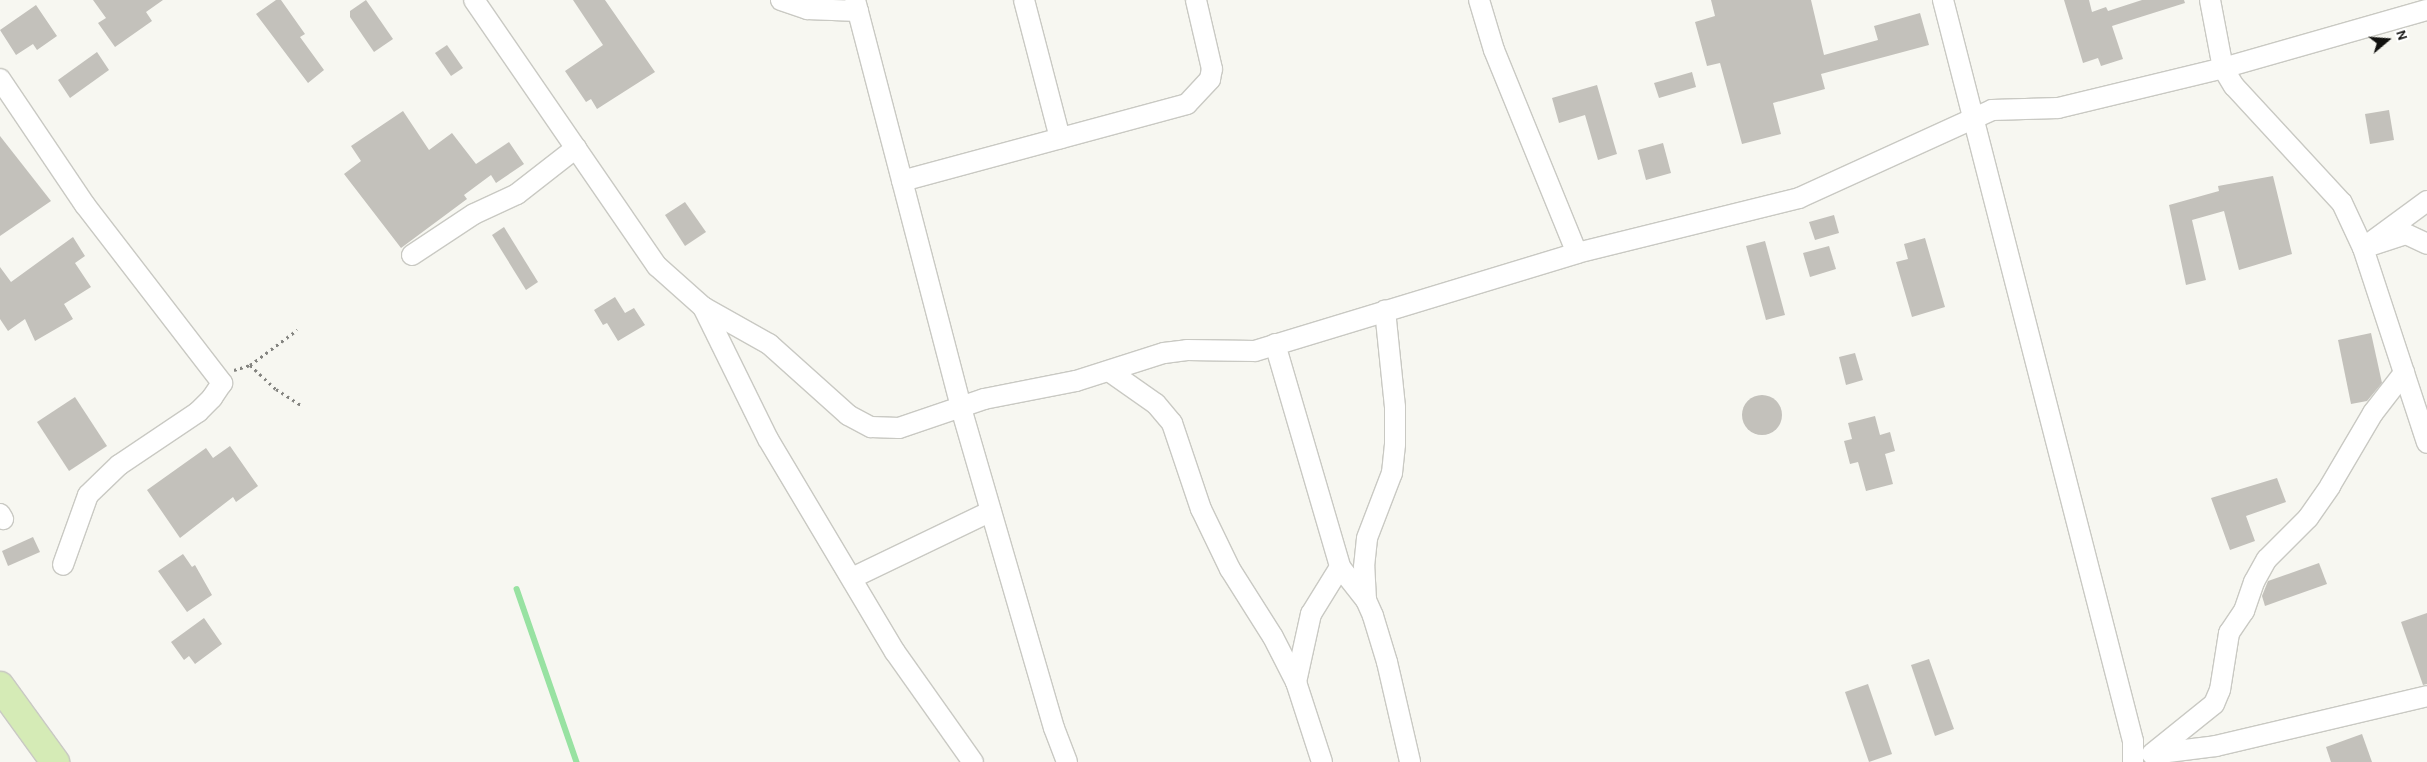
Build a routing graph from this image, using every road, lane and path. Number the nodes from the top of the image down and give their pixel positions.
1 (474, 0) edge
2 (781, 0) edge
3 (1024, 0) edge
4 (1196, 0) edge
5 (1479, 0) edge
6 (1943, 0) edge
7 (2210, 0) edge
8 (857, 6) edge
9 (2427, 10) edge
10 (2223, 68) junction
11 (0, 79) edge
12 (1972, 118) junction
13 (1060, 138) junction
14 (576, 148) junction
15 (902, 181) junction
16 (2427, 201) edge
17 (2427, 233) edge
18 (2406, 234) junction
19 (2427, 244) edge
20 (2362, 248) junction
21 (1577, 253) junction
22 (412, 256) dead end
23 (704, 307) junction
24 (1385, 311) junction
25 (297, 330) dead end
26 (1275, 344) junction
27 (250, 365) junction
28 (1109, 371) junction
29 (2404, 373) junction
30 (222, 383) junction
31 (301, 405) dead end
32 (961, 408) junction
33 (2427, 443) edge
34 (991, 511) junction
35 (63, 565) dead end
36 (1340, 567) junction
37 (852, 578) junction
38 (1366, 600) junction
39 (1296, 682) junction
40 (0, 686) edge
41 (2427, 696) edge
42 (2140, 757) edge
43 (55, 762) edge
44 (973, 762) edge
45 (1067, 762) edge
46 (1322, 762) edge
47 (1410, 762) edge

1 - 14 street
2 - 8 street
3 - 13 street
4 - 13 street
5 - 21 street
6 - 12 street
7 - 10 street
8 - 15 street
9 - 10 street
10 - 12 street
10 - 20 street
11 - 30 street
12 - 21 street
12 - 42 street
13 - 15 street
14 - 22 street
14 - 23 street
15 - 32 street
16 - 20 street
17 - 18 street
18 - 19 street
18 - 20 street
20 - 29 street
21 - 24 street
23 - 32 street
23 - 37 street
24 - 26 street
24 - 38 street
25 - 27 path
26 - 28 street
26 - 36 street
27 - 30 path
27 - 31 path
28 - 32 street
28 - 39 street
29 - 33 street
29 - 42 street
30 - 35 street
32 - 34 street
34 - 37 street
34 - 45 street
36 - 38 street
36 - 39 street
37 - 44 street
38 - 47 street
39 - 46 street
40 - 43 main road
41 - 42 street

